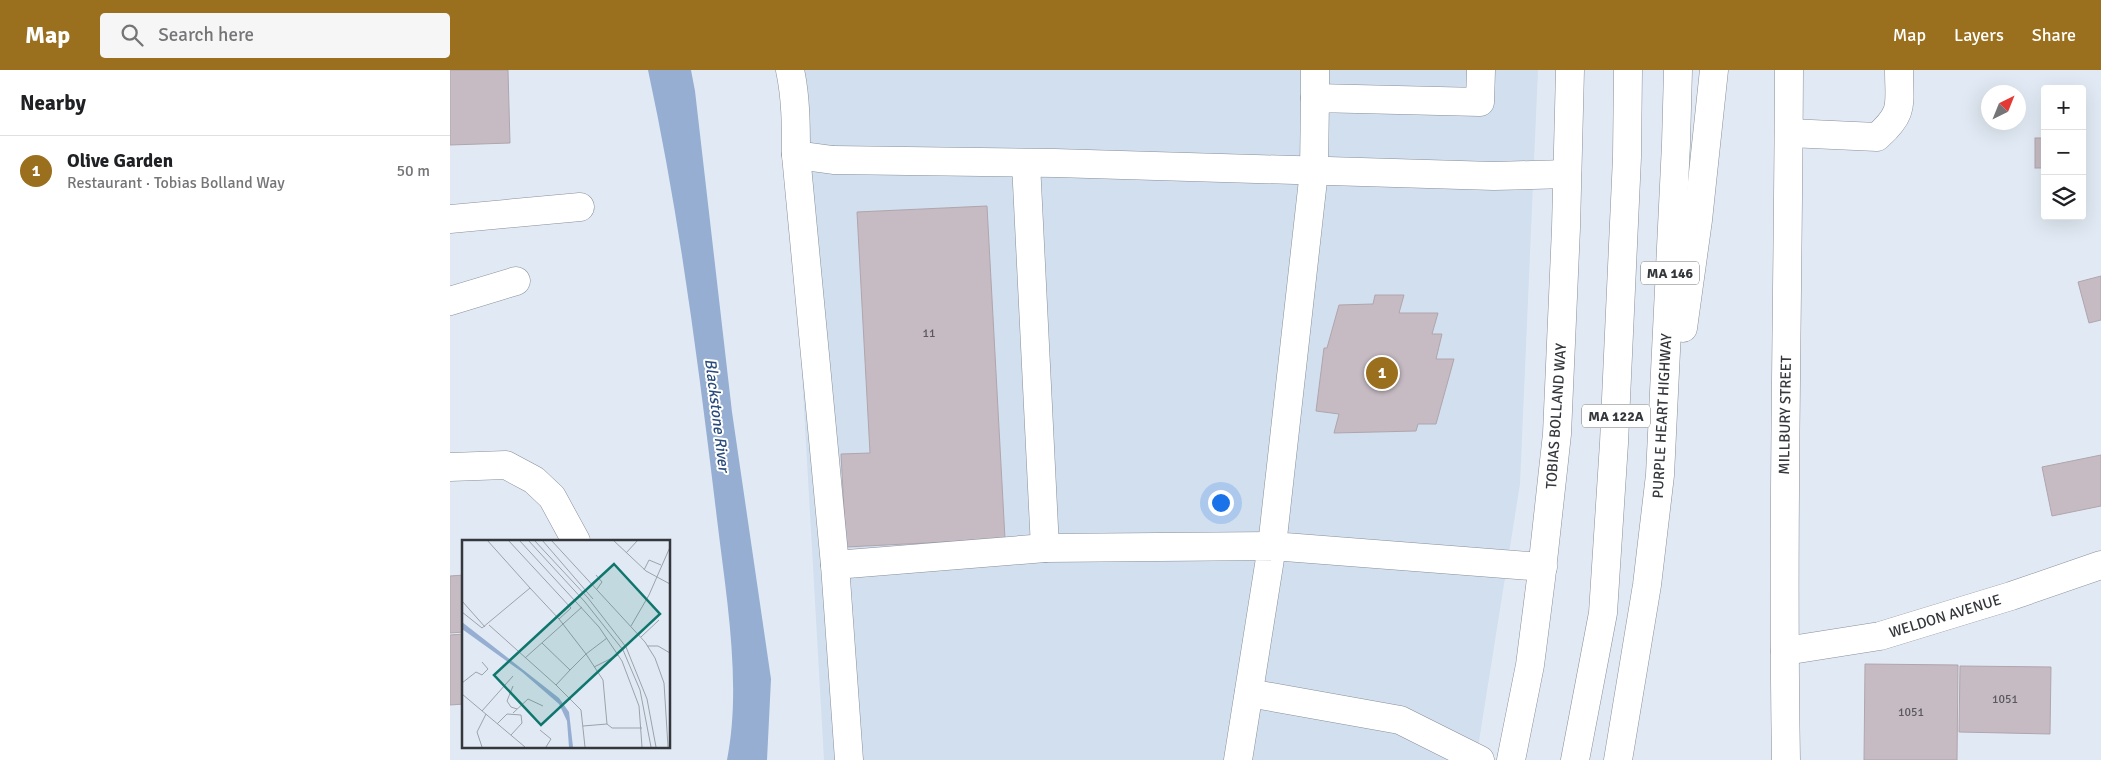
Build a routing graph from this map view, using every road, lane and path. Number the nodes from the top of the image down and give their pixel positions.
1 (790, 70) edge
2 (1315, 70) edge
3 (1481, 70) edge
4 (1570, 70) edge
5 (1628, 70) edge
6 (1678, 70) edge
7 (1714, 70) edge
8 (1789, 70) edge
9 (1899, 70) edge
10 (1315, 98) junction
11 (1789, 133) junction
12 (796, 155) junction
13 (1026, 163) junction
14 (1314, 171) junction
15 (1567, 174) junction
16 (580, 207) dead end
17 (450, 219) edge
18 (516, 281) dead end
19 (450, 301) edge
20 (450, 468) edge
21 (1660, 475) junction
22 (575, 540) edge
23 (1272, 546) junction
24 (1045, 548) junction
25 (835, 565) junction
26 (2101, 565) edge
27 (1543, 567) junction
28 (1785, 651) junction
29 (1249, 693) junction
30 (1443, 751) edge
31 (849, 760) edge
32 (1238, 760) edge
33 (1480, 760) edge
34 (1511, 760) edge
35 (1575, 760) edge
36 (1618, 760) edge
37 (1786, 760) edge

1 - 12 main road
2 - 10 main road
3 - 10 main road
4 - 15 main road, TOBIAS BOLLAND WAY
5 - 35 main road, MA 122A
6 - 21 main road, PURPLE HEART HIGHWAY / MA 146
7 - 21 main road, MA 122A
8 - 11 main road, MILLBURY STREET
9 - 11 main road
10 - 14 main road
11 - 28 main road, MILLBURY STREET
12 - 13 main road
12 - 25 main road
13 - 14 main road
13 - 24 main road
14 - 15 main road
14 - 23 main road
15 - 27 main road, TOBIAS BOLLAND WAY
16 - 17 main road
18 - 19 main road
20 - 22 main road
21 - 36 main road, PURPLE HEART HIGHWAY / MA 122A
23 - 24 main road
23 - 27 main road
23 - 29 main road
24 - 25 main road
25 - 31 main road
26 - 28 main road, WELDON AVENUE
27 - 34 main road, TOBIAS BOLLAND WAY
28 - 37 main road, MILLBURY STREET
29 - 30 main road
29 - 32 main road
30 - 33 main road

